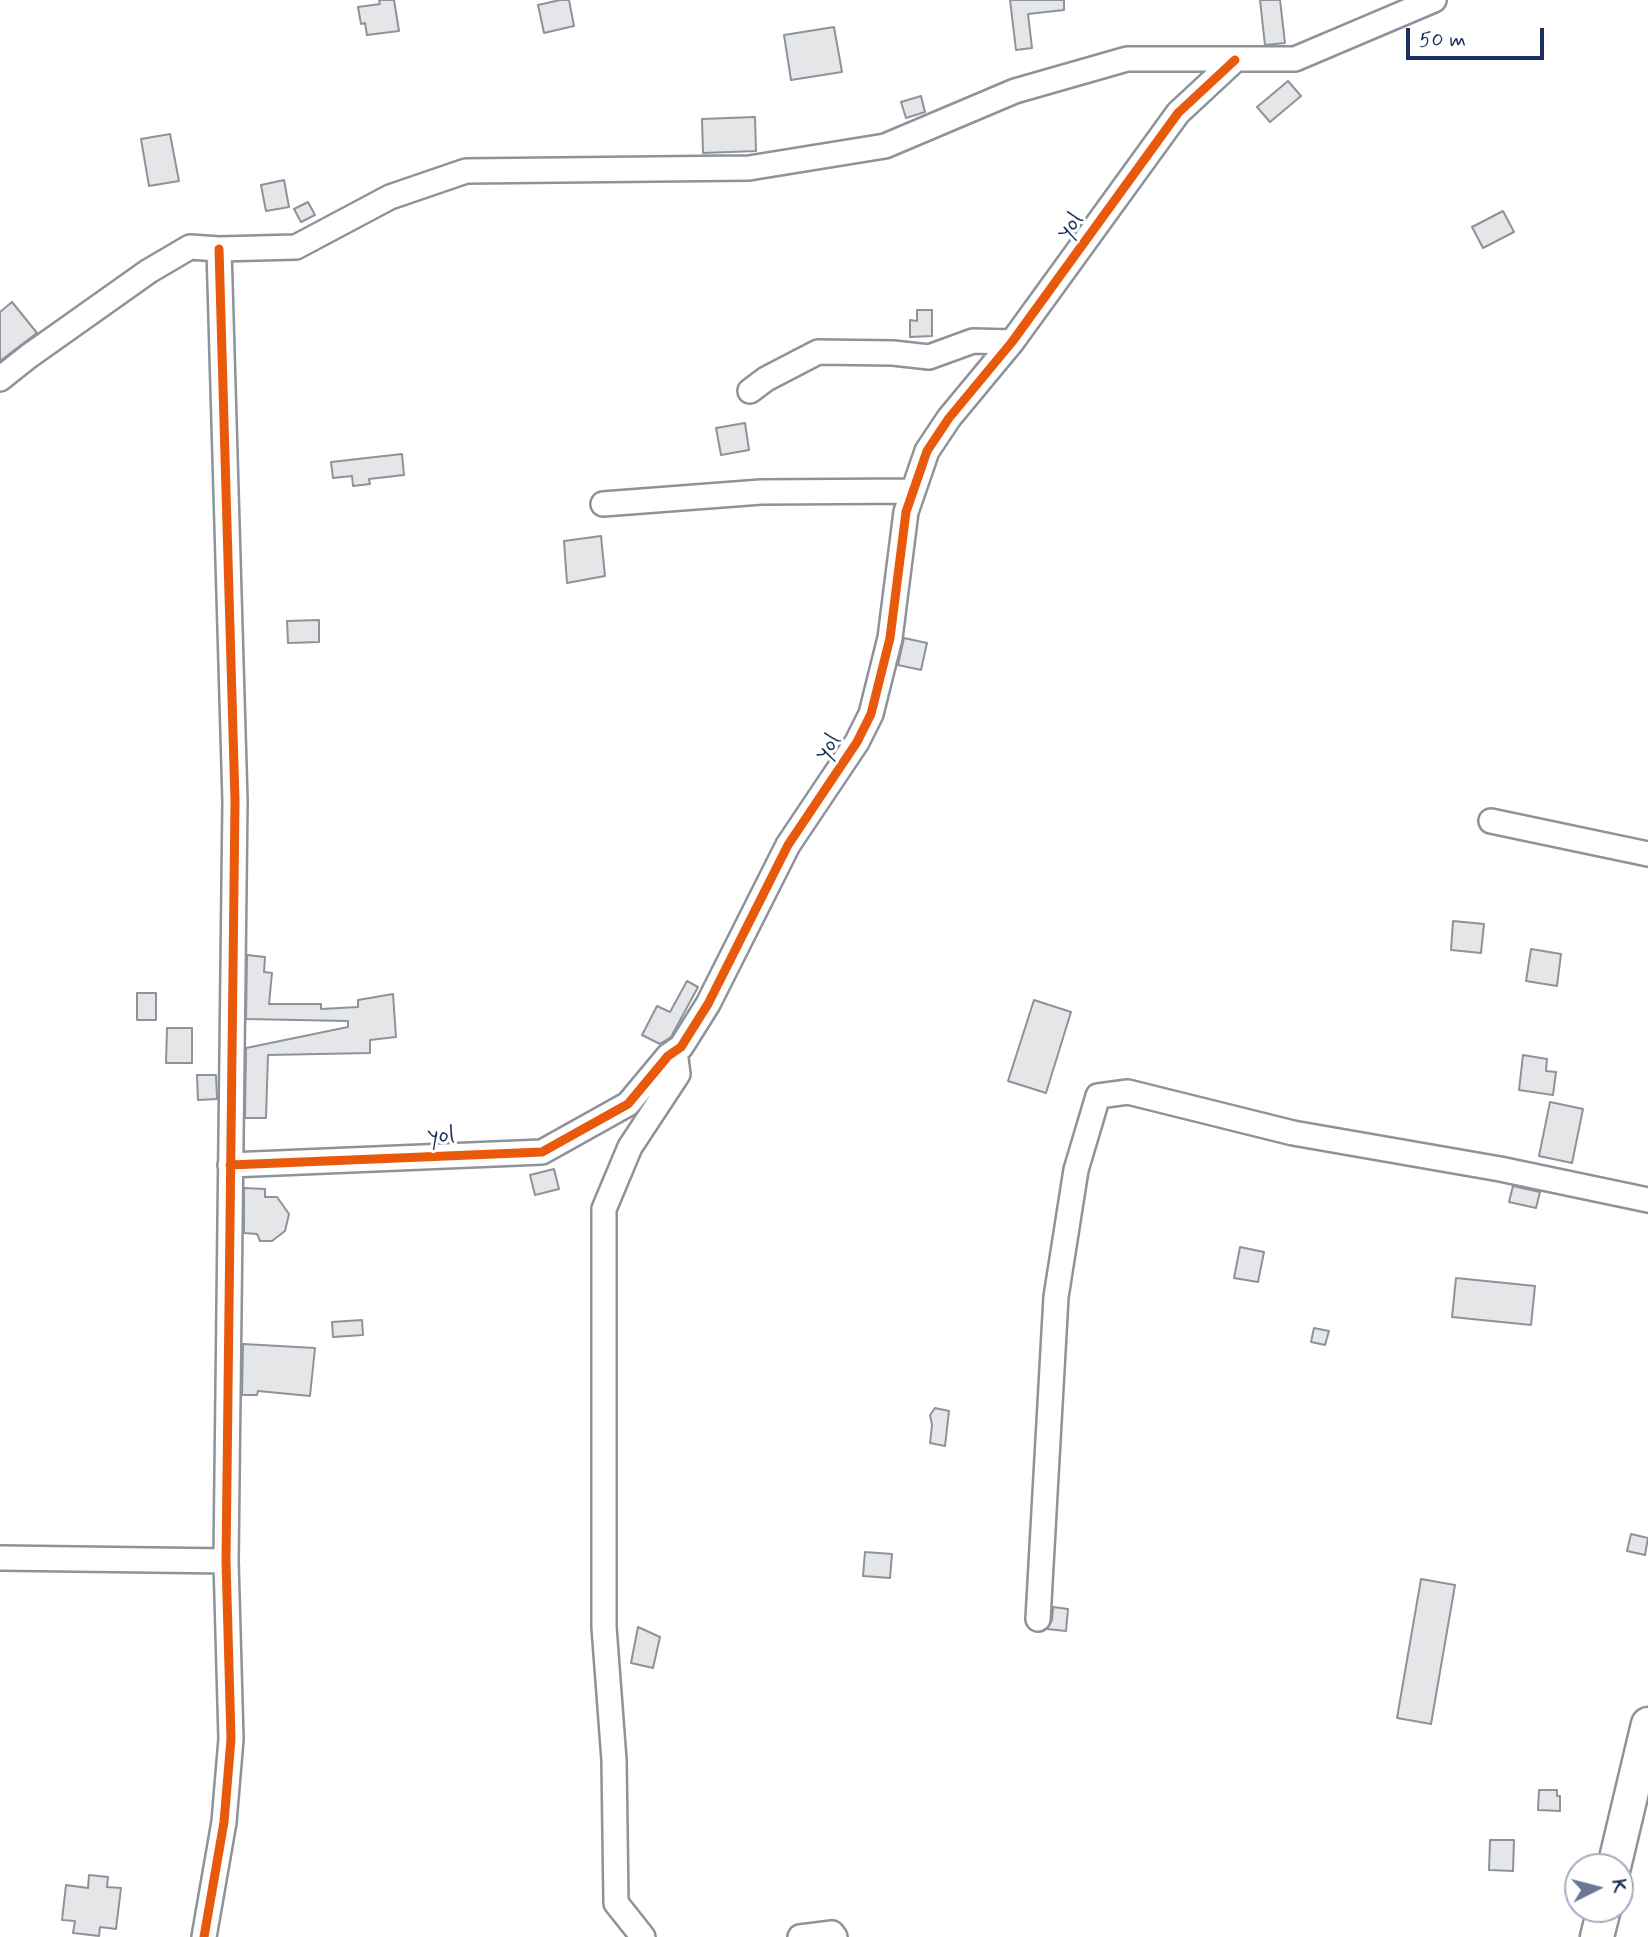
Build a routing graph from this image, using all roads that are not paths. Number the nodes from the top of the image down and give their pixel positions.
1 (1434, 0) edge
2 (1235, 60) junction
3 (219, 249) junction
4 (1012, 342) junction
5 (0, 379) edge
6 (750, 391) dead end
7 (913, 491) junction
8 (603, 504) dead end
9 (1491, 821) dead end
10 (1648, 854) edge
11 (675, 1051) junction
12 (230, 1165) junction
13 (1648, 1200) edge
14 (0, 1558) edge
15 (226, 1562) junction
16 (1038, 1619) dead end
17 (1648, 1724) edge
18 (1617, 1853) edge
19 (204, 1937) edge
20 (643, 1937) edge
21 (800, 1937) edge
22 (835, 1937) edge

1 - 2 street
2 - 3 street
2 - 4 street, yol
3 - 5 street
3 - 12 street
4 - 6 street
4 - 7 street, yol
7 - 8 street
7 - 11 street, yol
9 - 10 street
11 - 12 street, yol
11 - 20 street
12 - 15 street
13 - 16 street
14 - 15 street
15 - 19 street
17 - 18 main road
21 - 22 street

